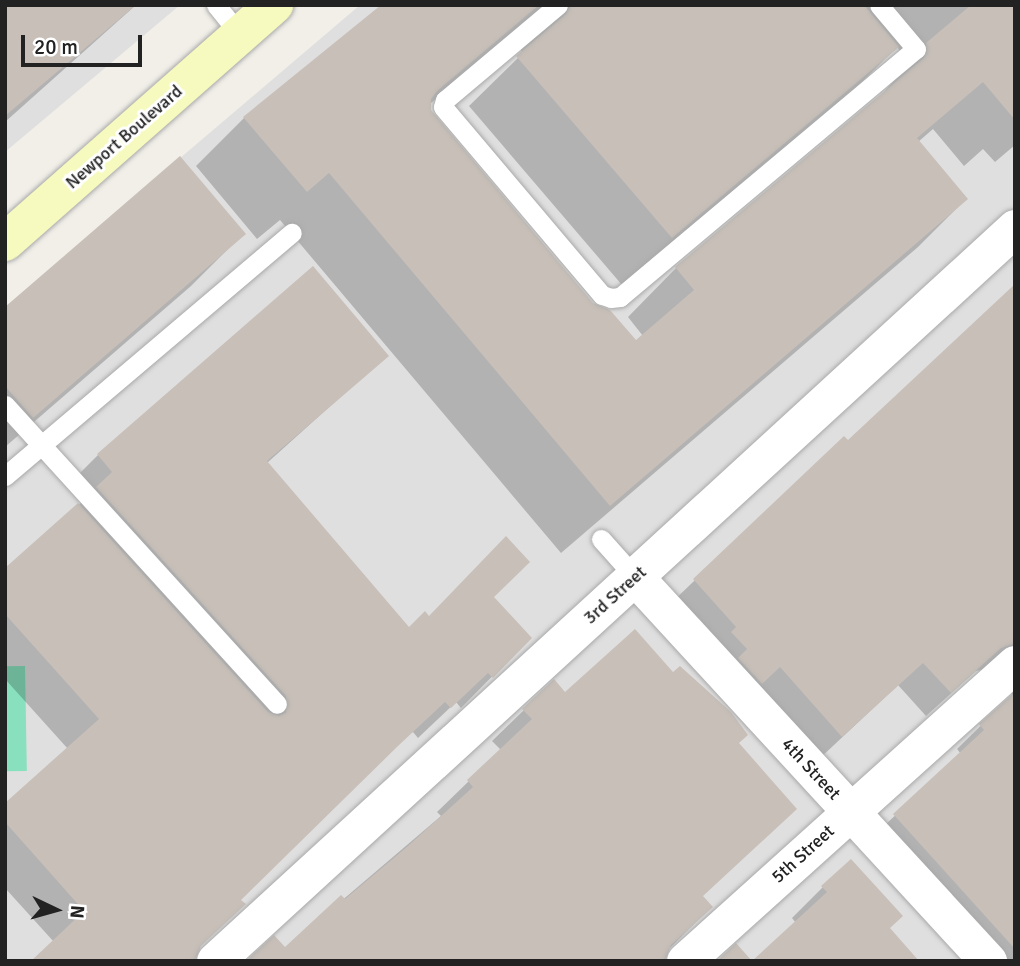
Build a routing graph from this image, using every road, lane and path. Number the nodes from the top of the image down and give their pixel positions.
1 (216, 5) edge
2 (275, 5) edge
3 (558, 5) edge
4 (879, 5) edge
5 (240, 35) junction
6 (1015, 228) edge
7 (292, 233) dead end
8 (5, 242) edge
9 (5, 405) edge
10 (42, 445) junction
11 (5, 476) edge
12 (601, 540) dead end
13 (635, 577) junction
14 (1015, 664) edge
15 (277, 704) dead end
16 (851, 812) junction
17 (215, 961) edge
18 (685, 961) edge
19 (988, 961) edge

1 - 5 lane
2 - 5 street, Newport Boulevard
3 - 4 lane
5 - 8 street, Newport Boulevard
6 - 13 street, 3rd Street
7 - 10 lane
9 - 10 lane
10 - 11 lane
10 - 15 lane
12 - 13 lane
13 - 16 street, 4th Street
13 - 17 street, 3rd Street
14 - 16 street, 5th Street
16 - 18 street, 5th Street
16 - 19 street, 4th Street

